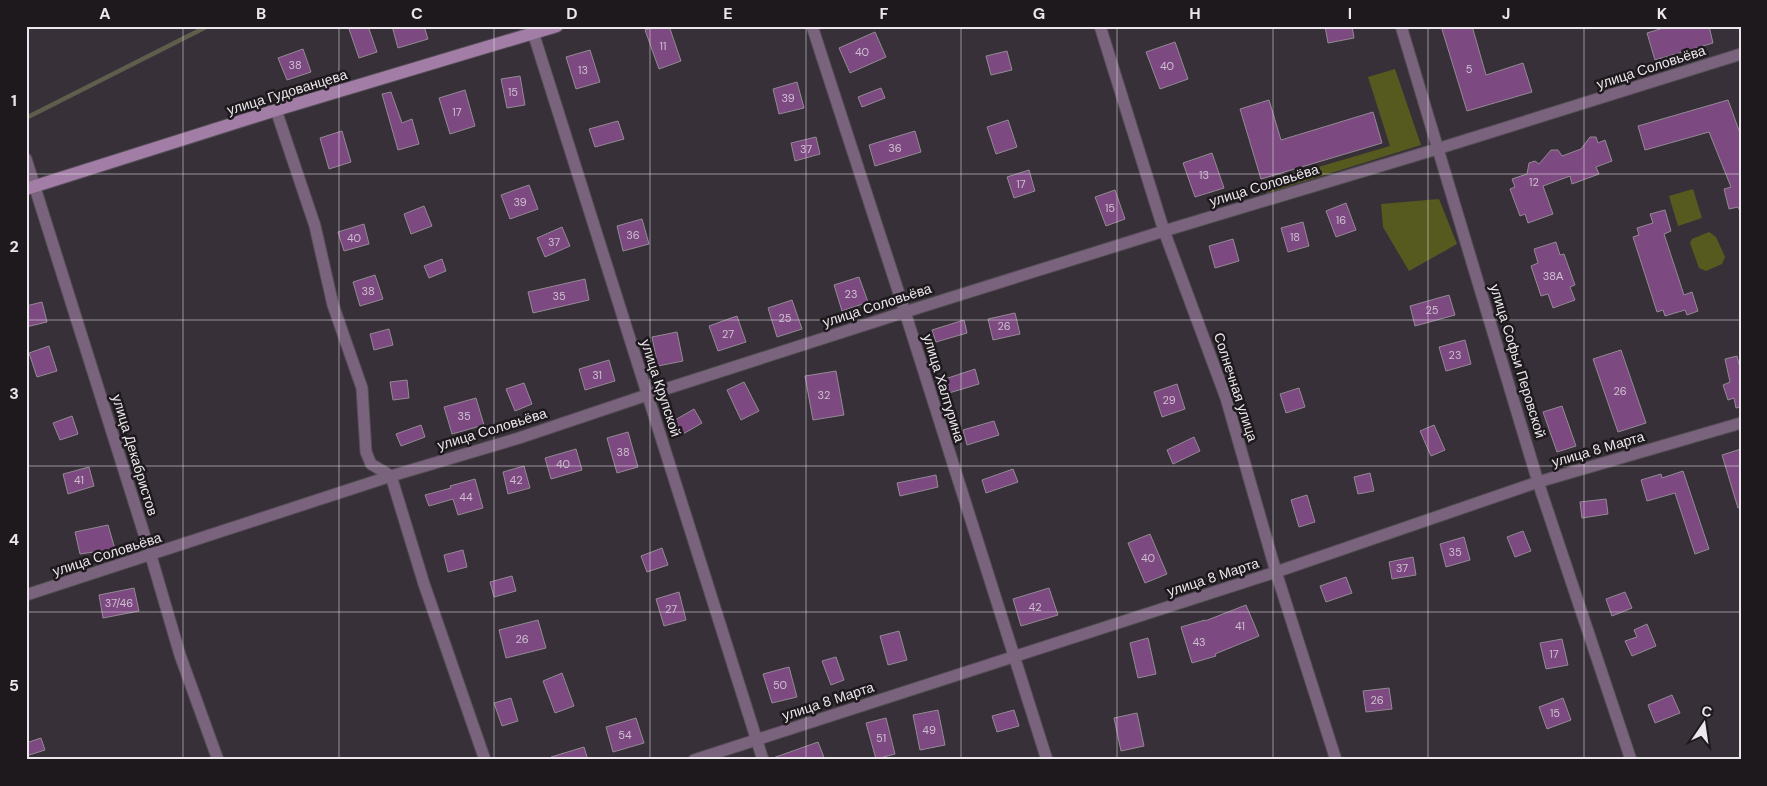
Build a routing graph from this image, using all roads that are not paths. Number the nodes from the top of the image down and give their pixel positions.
1 (557, 26) edge
2 (812, 26) edge
3 (1100, 26) edge
4 (1401, 26) edge
5 (532, 30) edge
6 (1741, 54) edge
7 (276, 110) junction
8 (1437, 149) junction
9 (26, 159) edge
10 (31, 188) edge
11 (1164, 231) junction
12 (905, 312) junction
13 (647, 395) junction
14 (1741, 423) edge
15 (391, 476) junction
16 (1538, 482) junction
17 (151, 556) junction
18 (1276, 572) junction
19 (26, 595) edge
20 (1013, 657) junction
21 (757, 740) junction
22 (218, 760) edge
23 (485, 760) edge
24 (694, 760) edge
25 (763, 760) edge
26 (1047, 760) edge
27 (1336, 760) edge
28 (1631, 760) edge

1 - 5 street, улица Гудованцева
2 - 12 street, улица Халтурина
3 - 11 street, Солнечная улица
4 - 8 street, улица Софьи Перовской
5 - 7 street, улица Гудованцева
5 - 13 street, улица Крупской
6 - 8 street, улица Соловьёва
7 - 10 street, улица Гудованцева
7 - 15 street
8 - 11 street, улица Соловьёва
8 - 16 street, улица Софьи Перовской
9 - 10 street, улица Декабристов
10 - 17 street, улица Декабристов
11 - 12 street, улица Соловьёва
11 - 18 street, Солнечная улица
12 - 13 street, улица Соловьёва
12 - 20 street, улица Халтурина
13 - 15 street, улица Соловьёва
13 - 21 street, улица Крупской
14 - 16 street, улица 8 Марта
15 - 17 street, улица Соловьёва
15 - 23 street
16 - 18 street, улица 8 Марта
16 - 28 street, улица Софьи Перовской
17 - 19 street, улица Соловьёва
17 - 22 street, улица Декабристов
18 - 20 street, улица 8 Марта
18 - 27 street, Солнечная улица
20 - 21 street, улица 8 Марта
20 - 26 street, улица Халтурина
21 - 24 street, улица 8 Марта
21 - 25 street, улица Крупской

